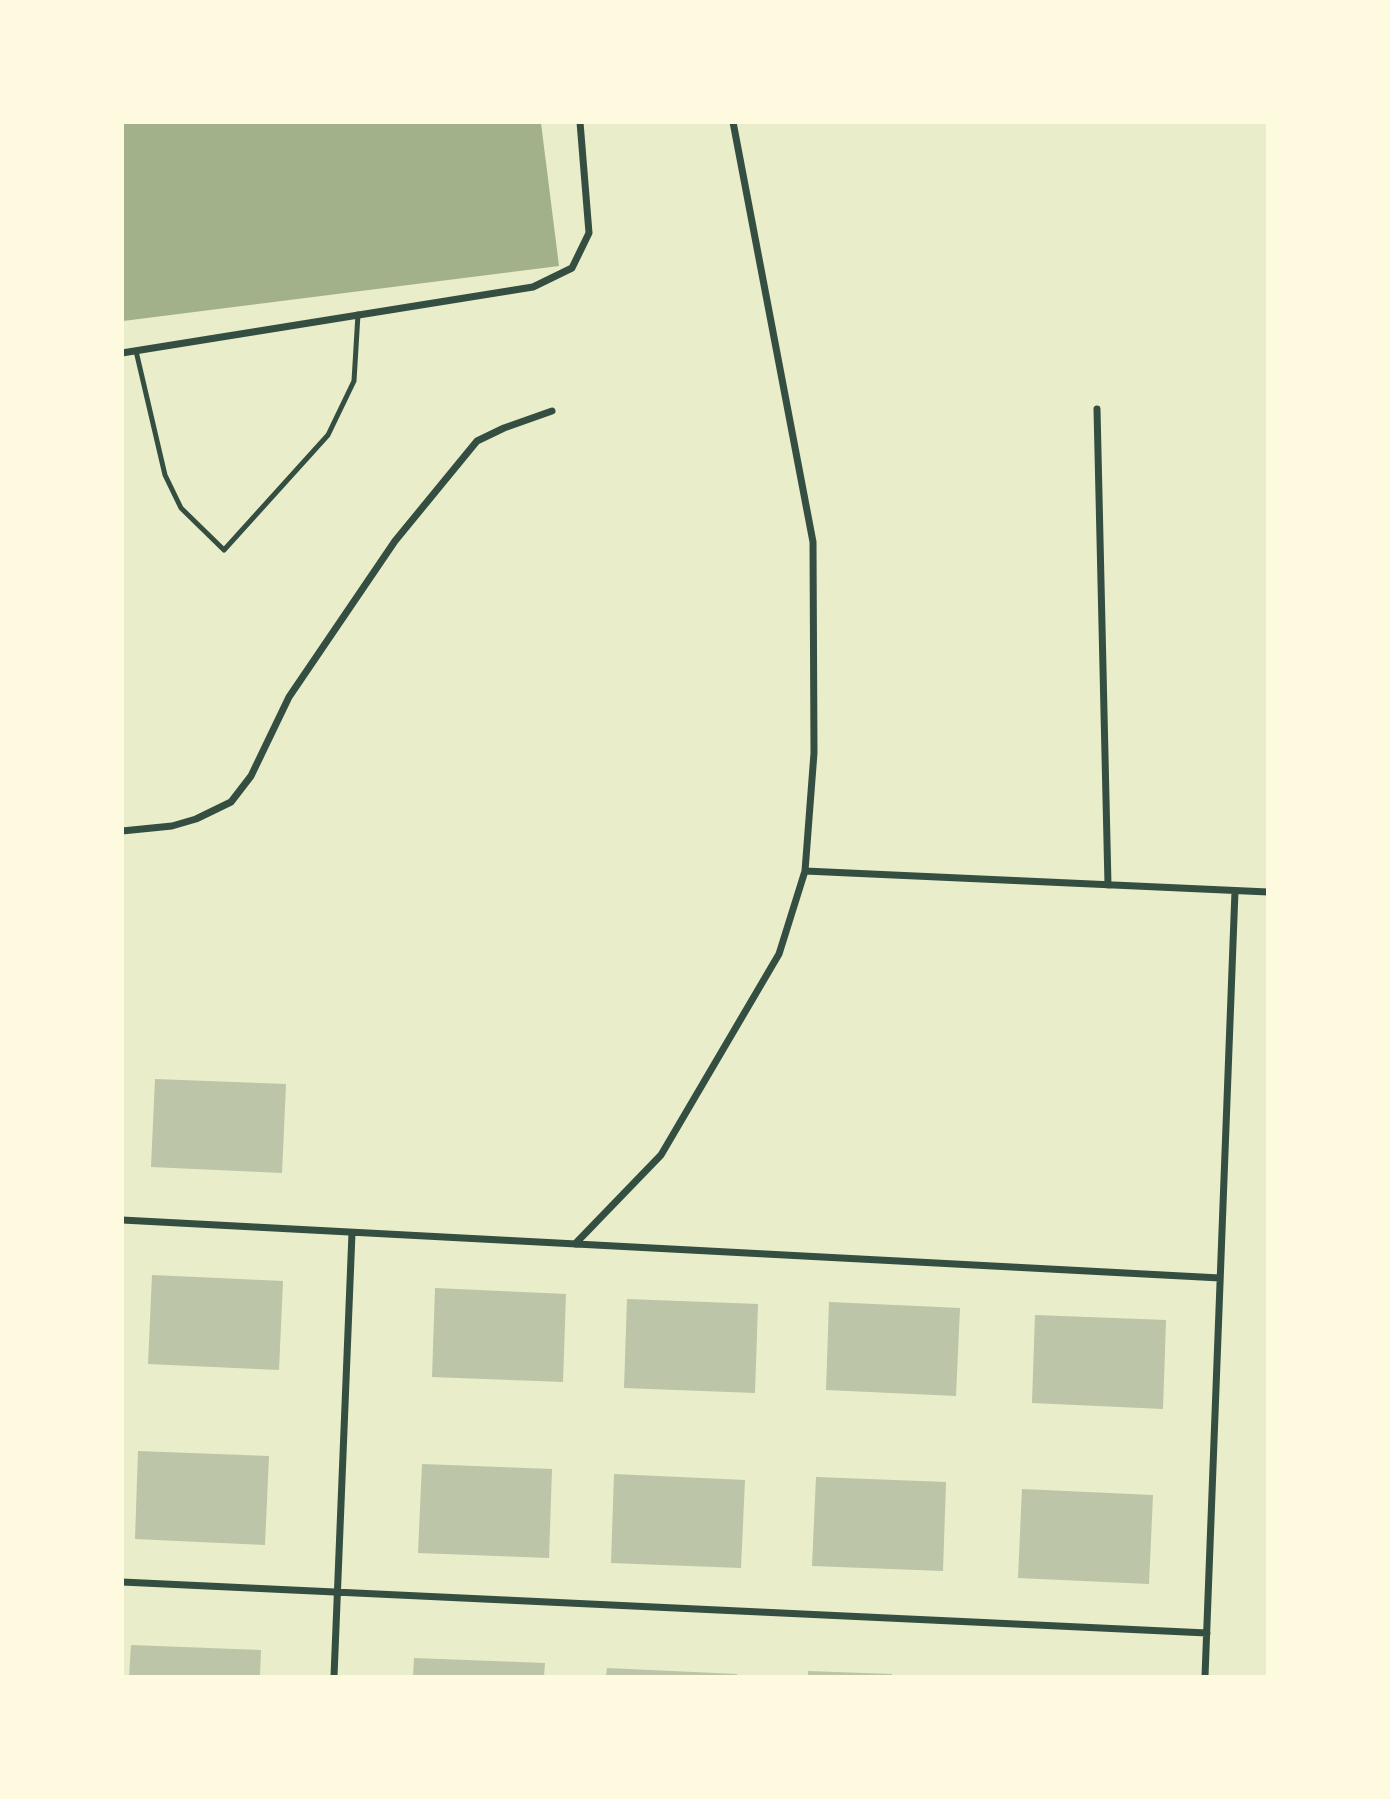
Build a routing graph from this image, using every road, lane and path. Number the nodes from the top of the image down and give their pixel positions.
1 (580, 122) edge
2 (733, 122) edge
3 (358, 314) junction
4 (136, 351) junction
5 (122, 353) edge
6 (1097, 409) dead end
7 (552, 411) dead end
8 (122, 831) edge
9 (805, 871) junction
10 (1108, 885) junction
11 (1235, 891) junction
12 (1268, 892) edge
13 (122, 1220) edge
14 (352, 1233) junction
15 (575, 1244) junction
16 (1220, 1278) junction
17 (122, 1582) edge
18 (337, 1592) junction
19 (1207, 1633) junction
20 (334, 1676) edge
21 (1205, 1676) edge

1 - 3 street
2 - 9 street
3 - 4 street
3 - 4 lane
4 - 5 street
6 - 10 street
7 - 8 street
9 - 10 street
9 - 15 street
10 - 11 street
11 - 12 street
11 - 16 street
13 - 14 street
14 - 15 street
14 - 18 street
15 - 16 street
16 - 19 street
17 - 18 street
18 - 19 street
18 - 20 street
19 - 21 street

